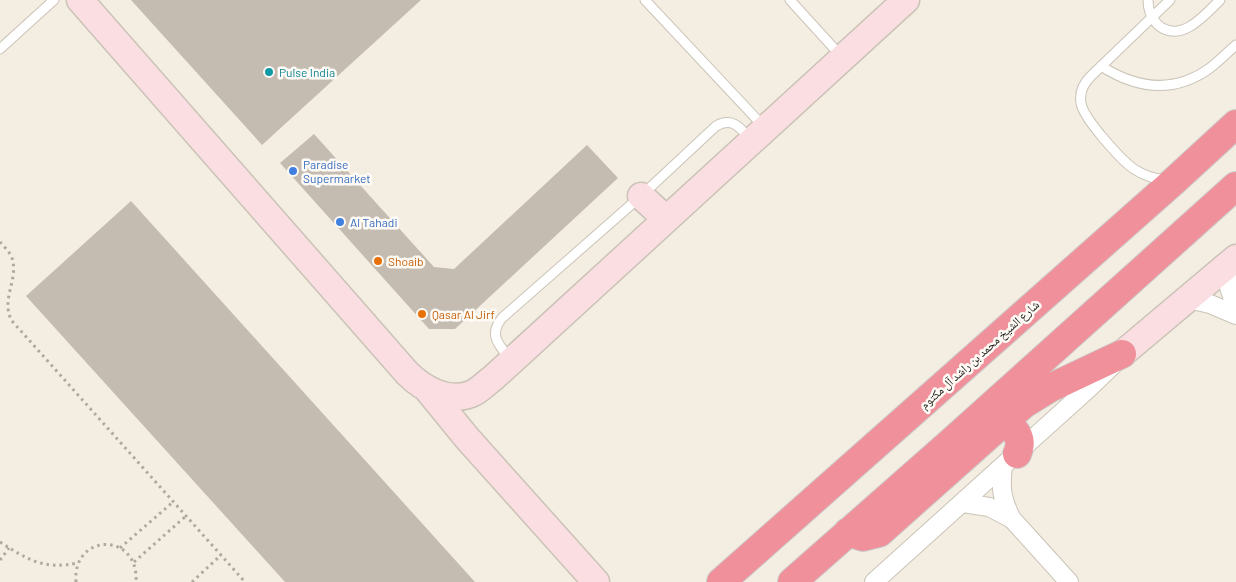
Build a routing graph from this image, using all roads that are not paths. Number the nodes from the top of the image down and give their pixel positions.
1 (54, 0) edge
2 (80, 0) edge
3 (645, 0) edge
4 (790, 0) edge
5 (906, 0) edge
6 (1148, 0) edge
7 (1170, 0) edge
8 (1220, 0) edge
9 (1152, 17) junction
10 (1236, 45) edge
11 (0, 49) edge
12 (843, 58) junction
13 (1101, 66) junction
14 (1236, 124) edge
15 (759, 135) junction
16 (1174, 181) junction
17 (1236, 186) edge
18 (641, 196) junction
19 (666, 220) junction
20 (1231, 262) edge
21 (1188, 299) junction
22 (1236, 308) edge
23 (1236, 315) edge
24 (1122, 354) junction
25 (512, 361) junction
26 (427, 390) junction
27 (1000, 424) junction
28 (1010, 460) junction
29 (963, 502) junction
30 (1012, 519) junction
31 (848, 532) junction
32 (596, 582) edge
33 (721, 582) edge
34 (792, 582) edge
35 (874, 582) edge
36 (1069, 582) edge

1 - 11 lane
2 - 26 street
3 - 15 lane
4 - 12 lane
5 - 12 street
6 - 9 lane
7 - 9 lane
8 - 9 lane
9 - 13 lane
10 - 13 lane
12 - 15 street
13 - 16 lane
14 - 16 highway, شارع الشيخ محمد بن راشد آل مكتوم
15 - 18 lane
15 - 19 street
16 - 33 highway, شارع الشيخ محمد بن راشد آل مكتوم
17 - 31 highway
18 - 19 street
18 - 25 lane
19 - 25 street
20 - 21 street
20 - 22 street
21 - 23 street
21 - 24 street
24 - 27 highway
24 - 28 street
25 - 26 street
26 - 32 street
27 - 28 highway
27 - 31 highway
28 - 29 street
28 - 30 street
29 - 30 street
29 - 35 street
30 - 36 street
31 - 34 highway

